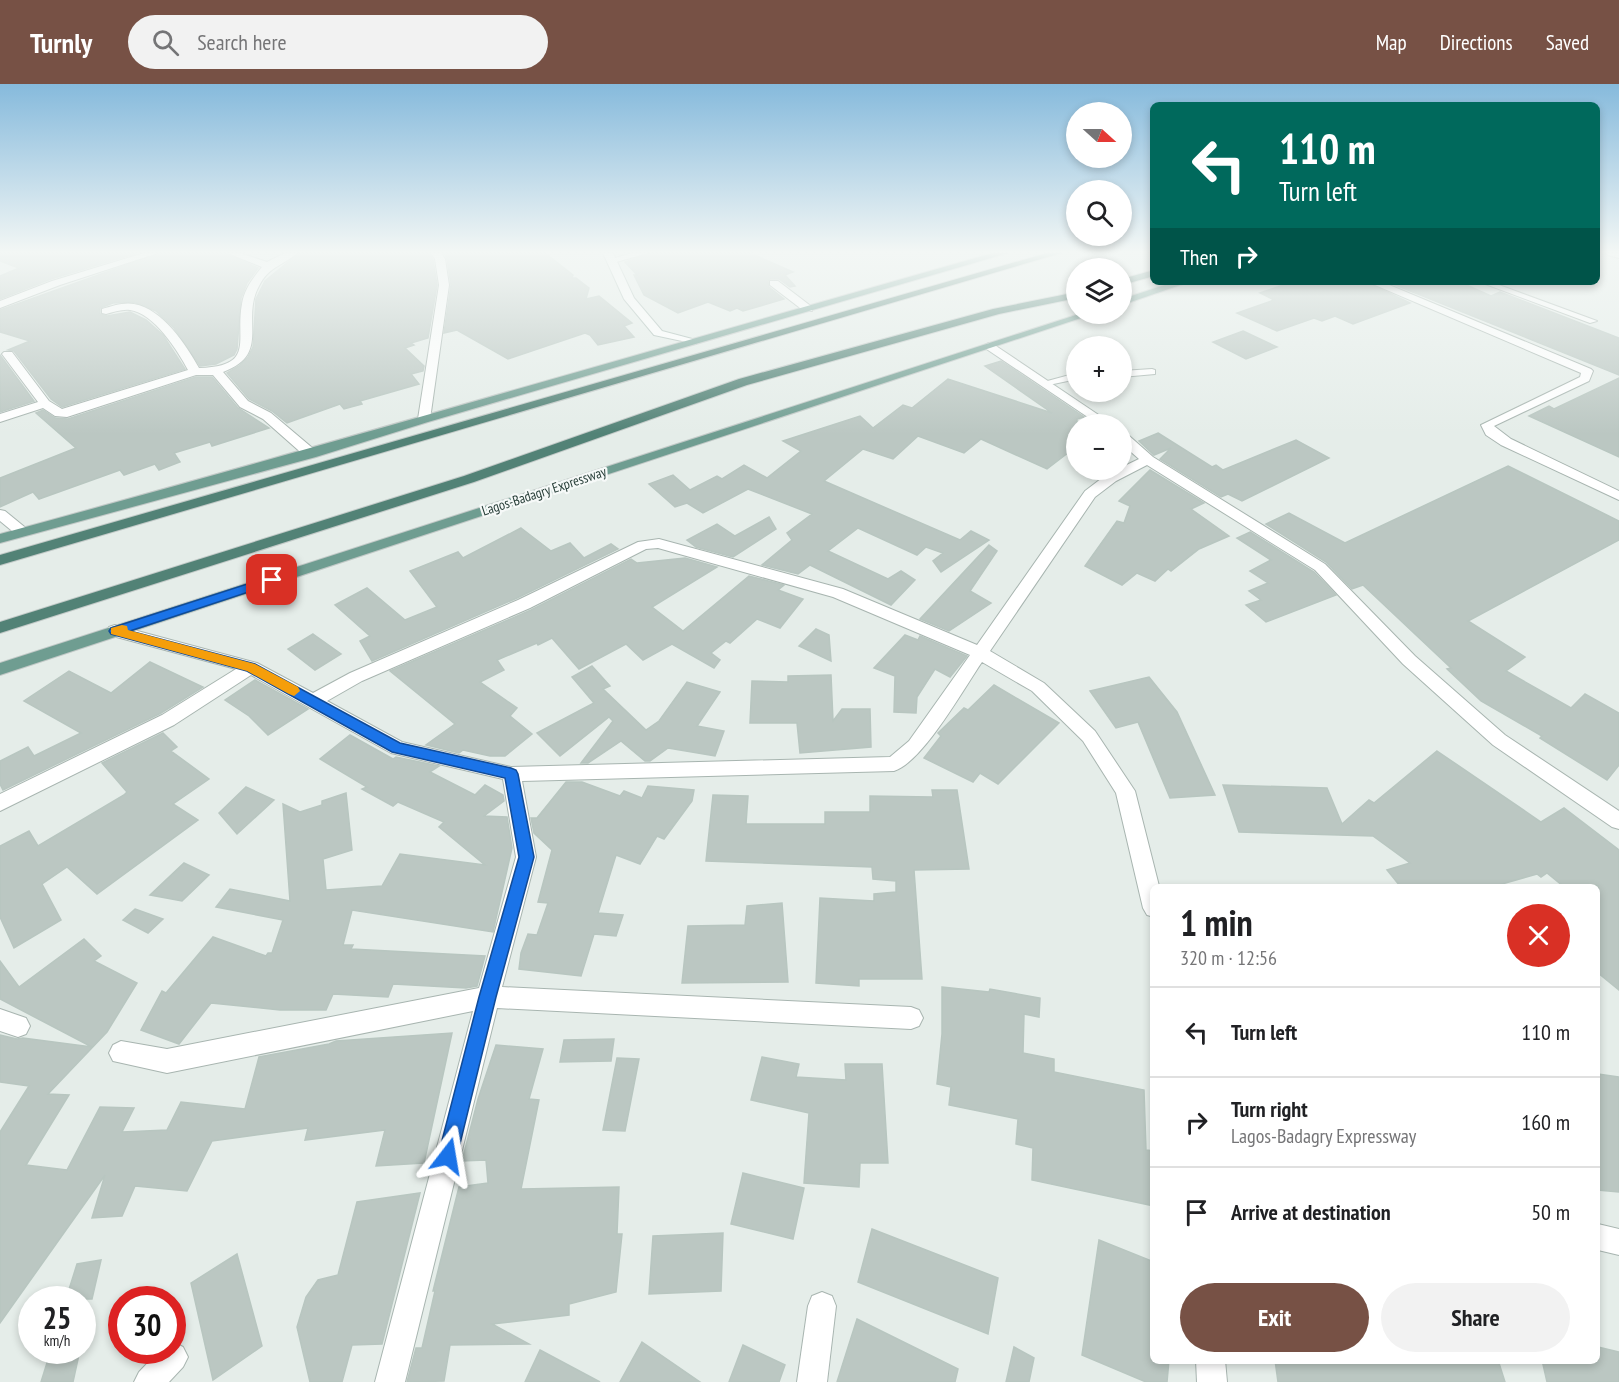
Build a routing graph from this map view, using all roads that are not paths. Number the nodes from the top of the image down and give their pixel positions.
1 (148, 314) edge
2 (247, 314) edge
3 (440, 314) edge
4 (641, 314) edge
5 (792, 314) edge
6 (850, 314) edge
7 (988, 314) edge
8 (1449, 314) edge
9 (1572, 314) edge
10 (1066, 321) edge
11 (1593, 321) dead end
12 (658, 333) junction
13 (692, 342) junction
14 (989, 346) junction
15 (657, 352) junction
16 (8, 354) dead end
17 (216, 371) junction
18 (195, 372) junction
19 (1152, 372) dead end
20 (1132, 373) edge
21 (1066, 378) edge
22 (1044, 383) junction
23 (45, 404) junction
24 (1091, 414) edge
25 (0, 418) edge
26 (424, 419) junction
27 (1132, 446) edge
28 (311, 454) junction
29 (1148, 460) junction
30 (1619, 496) edge
31 (0, 514) edge
32 (22, 532) junction
33 (0, 539) edge
34 (0, 560) edge
35 (0, 628) edge
36 (115, 631) junction
37 (979, 652) junction
38 (251, 667) junction
39 (0, 669) edge
40 (313, 701) junction
41 (511, 774) junction
42 (0, 803) edge
43 (1619, 821) edge
44 (1150, 892) edge
45 (488, 997) junction
46 (911, 1017) dead end
47 (121, 1053) dead end
48 (1600, 1237) edge
49 (1619, 1242) edge
50 (822, 1306) dead end
51 (166, 1364) edge
52 (1210, 1364) edge
53 (149, 1382) edge
54 (390, 1382) edge
55 (812, 1382) edge
56 (1212, 1382) edge

1 - 18 street
2 - 17 street
3 - 26 street
4 - 12 street
5 - 13 main road
6 - 34 highway
7 - 35 highway
8 - 30 street
9 - 11 lane
10 - 14 main road, Lagos-Badagry Expressway
12 - 13 street
12 - 15 street
13 - 15 main road
14 - 22 street
14 - 36 main road, Lagos-Badagry Expressway
15 - 26 main road
16 - 23 street
17 - 18 street
17 - 28 street
18 - 23 street
19 - 20 lane
21 - 22 lane
22 - 24 street
23 - 25 street
26 - 28 main road
27 - 29 street
28 - 32 main road
29 - 37 street
29 - 43 street
31 - 32 street
32 - 33 main road
36 - 38 street
36 - 39 main road, Lagos-Badagry Expressway
37 - 40 street
37 - 41 street
37 - 44 street
38 - 40 street
38 - 42 street
40 - 41 street
41 - 45 street
45 - 46 street
45 - 47 street
45 - 54 street
48 - 49 street
50 - 55 street
51 - 53 street
52 - 56 street

